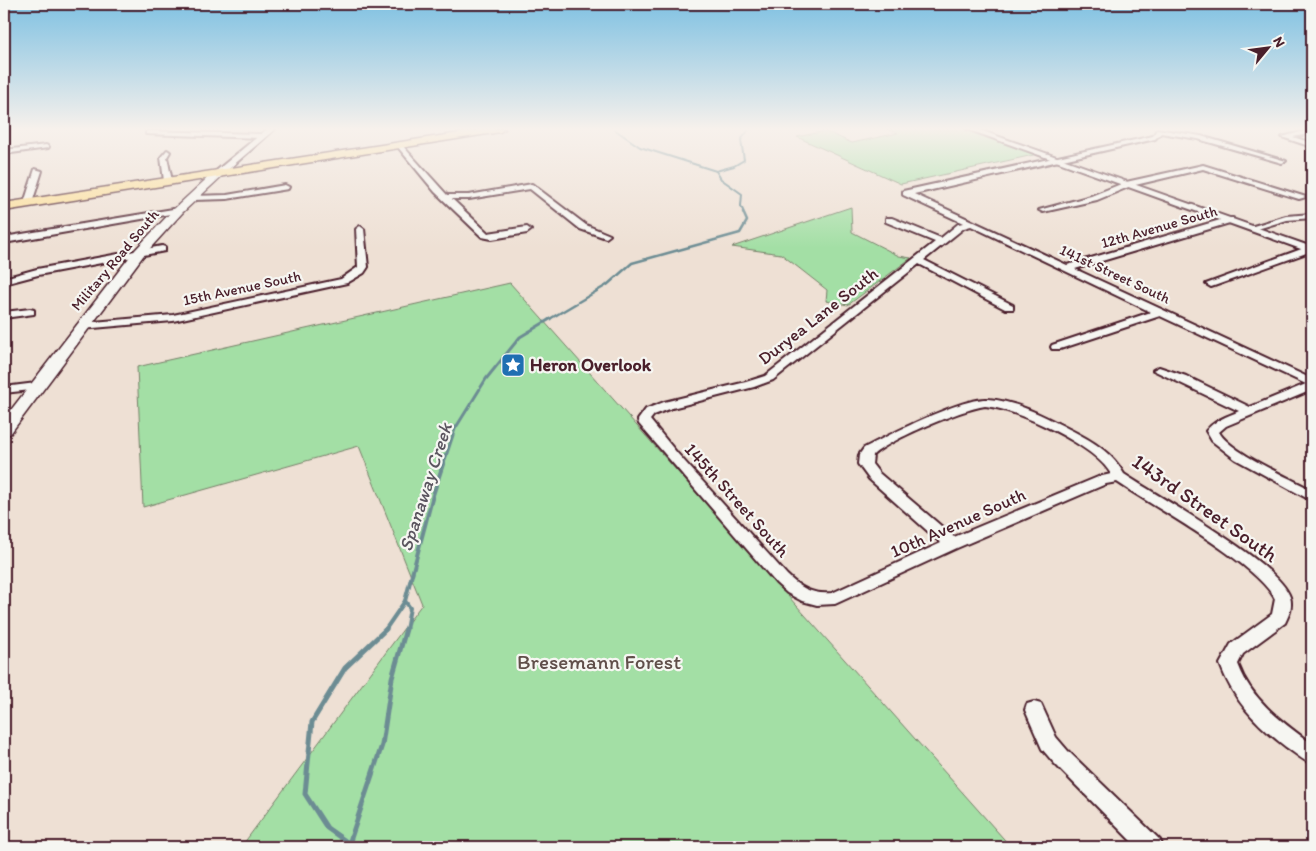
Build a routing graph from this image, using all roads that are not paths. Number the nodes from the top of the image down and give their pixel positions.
1 (166, 169) edge
2 (224, 169) edge
3 (247, 169) edge
4 (420, 169) edge
5 (1011, 169) edge
6 (1087, 169) edge
7 (1198, 169) edge
8 (1211, 169) edge
9 (38, 171) dead end
10 (219, 173) junction
11 (168, 181) junction
12 (1129, 184) junction
13 (285, 187) dead end
14 (445, 197) junction
15 (1302, 197) dead end
16 (192, 198) junction
17 (28, 203) junction
18 (4, 207) edge
19 (179, 210) junction
20 (1043, 210) dead end
21 (1312, 216) edge
22 (888, 220) dead end
23 (1230, 220) junction
24 (970, 224) junction
25 (1251, 228) junction
26 (360, 229) dead end
27 (527, 230) dead end
28 (606, 235) dead end
29 (4, 240) edge
30 (942, 242) junction
31 (162, 249) dead end
32 (1311, 249) edge
33 (139, 253) junction
34 (918, 260) junction
35 (1067, 268) junction
36 (4, 281) edge
37 (1211, 284) dead end
38 (1009, 307) dead end
39 (30, 312) dead end
40 (1160, 312) junction
41 (4, 315) edge
42 (82, 326) junction
43 (1056, 348) dead end
44 (1159, 370) dead end
45 (1312, 384) edge
46 (36, 387) junction
47 (4, 390) edge
48 (1248, 411) junction
49 (645, 417) joint
50 (4, 430) edge
51 (1118, 477) junction
52 (1312, 496) edge
53 (952, 544) junction
54 (812, 599) joint
55 (1034, 710) dead end
56 (1312, 755) edge
57 (1152, 847) edge

1 - 11 street
2 - 10 street, Military Road South
3 - 10 main road
4 - 14 street
5 - 24 street, 141st Street South
6 - 12 street
7 - 12 street
8 - 15 street
9 - 17 street
10 - 11 main road
10 - 16 main road, Military Road South
11 - 17 main road
12 - 20 street
12 - 23 street
13 - 16 street
14 - 27 street
14 - 28 street
16 - 19 main road, Military Road South
17 - 18 main road
19 - 29 street
19 - 33 main road, Military Road South
21 - 25 street
22 - 30 street
23 - 25 street
23 - 35 street, 12th Avenue South
24 - 30 street, Duryea Lane South
24 - 35 street, 141st Street South
25 - 32 street
26 - 42 street, 15th Avenue South
30 - 34 street, Duryea Lane South
31 - 33 street
32 - 37 street
33 - 36 street
33 - 42 main road, Military Road South
34 - 38 street
34 - 49 street, Duryea Lane South
35 - 40 street, 141st Street South
39 - 41 street
40 - 43 street
40 - 45 street, 141st Street South
42 - 46 main road, Military Road South
44 - 48 street
45 - 48 street
46 - 47 street
46 - 50 main road, Military Road South
48 - 52 street
49 - 54 street, 145th Street South
51 - 53 street, 10th Avenue South
51 - 53 street, 143rd Street South
51 - 56 street, 143rd Street South
53 - 54 street, 10th Avenue South
55 - 57 street

